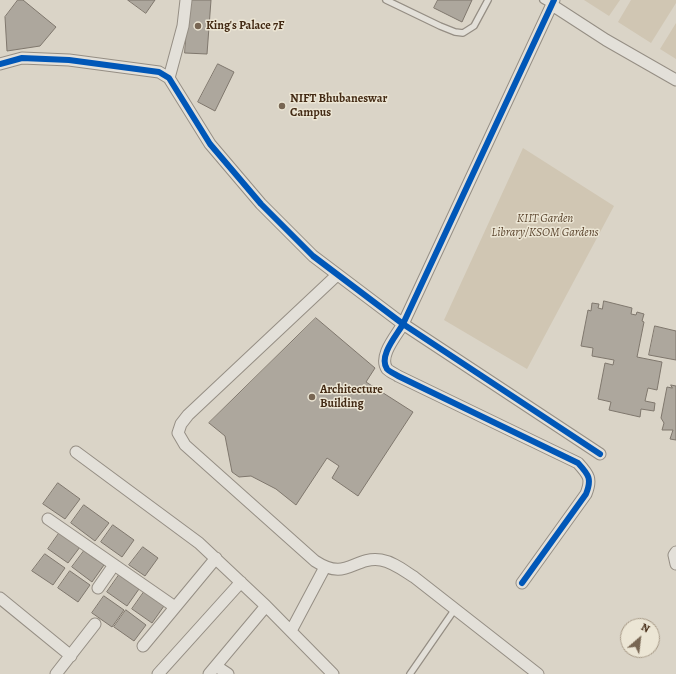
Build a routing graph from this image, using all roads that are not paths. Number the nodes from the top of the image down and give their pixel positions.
1 (186, 0) edge
2 (386, 0) edge
3 (488, 0) edge
4 (550, 2) edge
5 (0, 64) edge
6 (169, 78) junction
7 (676, 80) edge
8 (336, 276) junction
9 (403, 324) junction
10 (76, 452) dead end
11 (600, 454) dead end
12 (48, 519) dead end
13 (676, 552) edge
14 (216, 558) junction
15 (676, 564) edge
16 (114, 565) junction
17 (325, 568) junction
18 (241, 582) junction
19 (522, 583) dead end
20 (98, 588) dead end
21 (0, 598) edge
22 (266, 606) junction
23 (175, 607) junction
24 (455, 609) junction
25 (95, 624) dead end
26 (291, 631) junction
27 (143, 646) dead end
28 (71, 656) junction
29 (212, 670) edge
30 (56, 674) edge
31 (158, 674) edge
32 (228, 674) edge
33 (333, 674) edge
34 (410, 674) edge
35 (538, 674) edge

1 - 6 street
2 - 3 lane
4 - 7 street
4 - 9 street
5 - 6 street
6 - 8 street
8 - 9 street
8 - 17 street
9 - 11 street
9 - 19 street
10 - 14 street
12 - 16 street
13 - 15 street
14 - 18 street
14 - 23 street
16 - 20 street
16 - 23 street
17 - 24 street
17 - 26 street
18 - 22 street
18 - 31 street
21 - 28 street
22 - 26 street
22 - 29 street
23 - 27 street
24 - 34 lane
24 - 35 street
25 - 28 street
26 - 33 street
28 - 30 street
29 - 32 street

